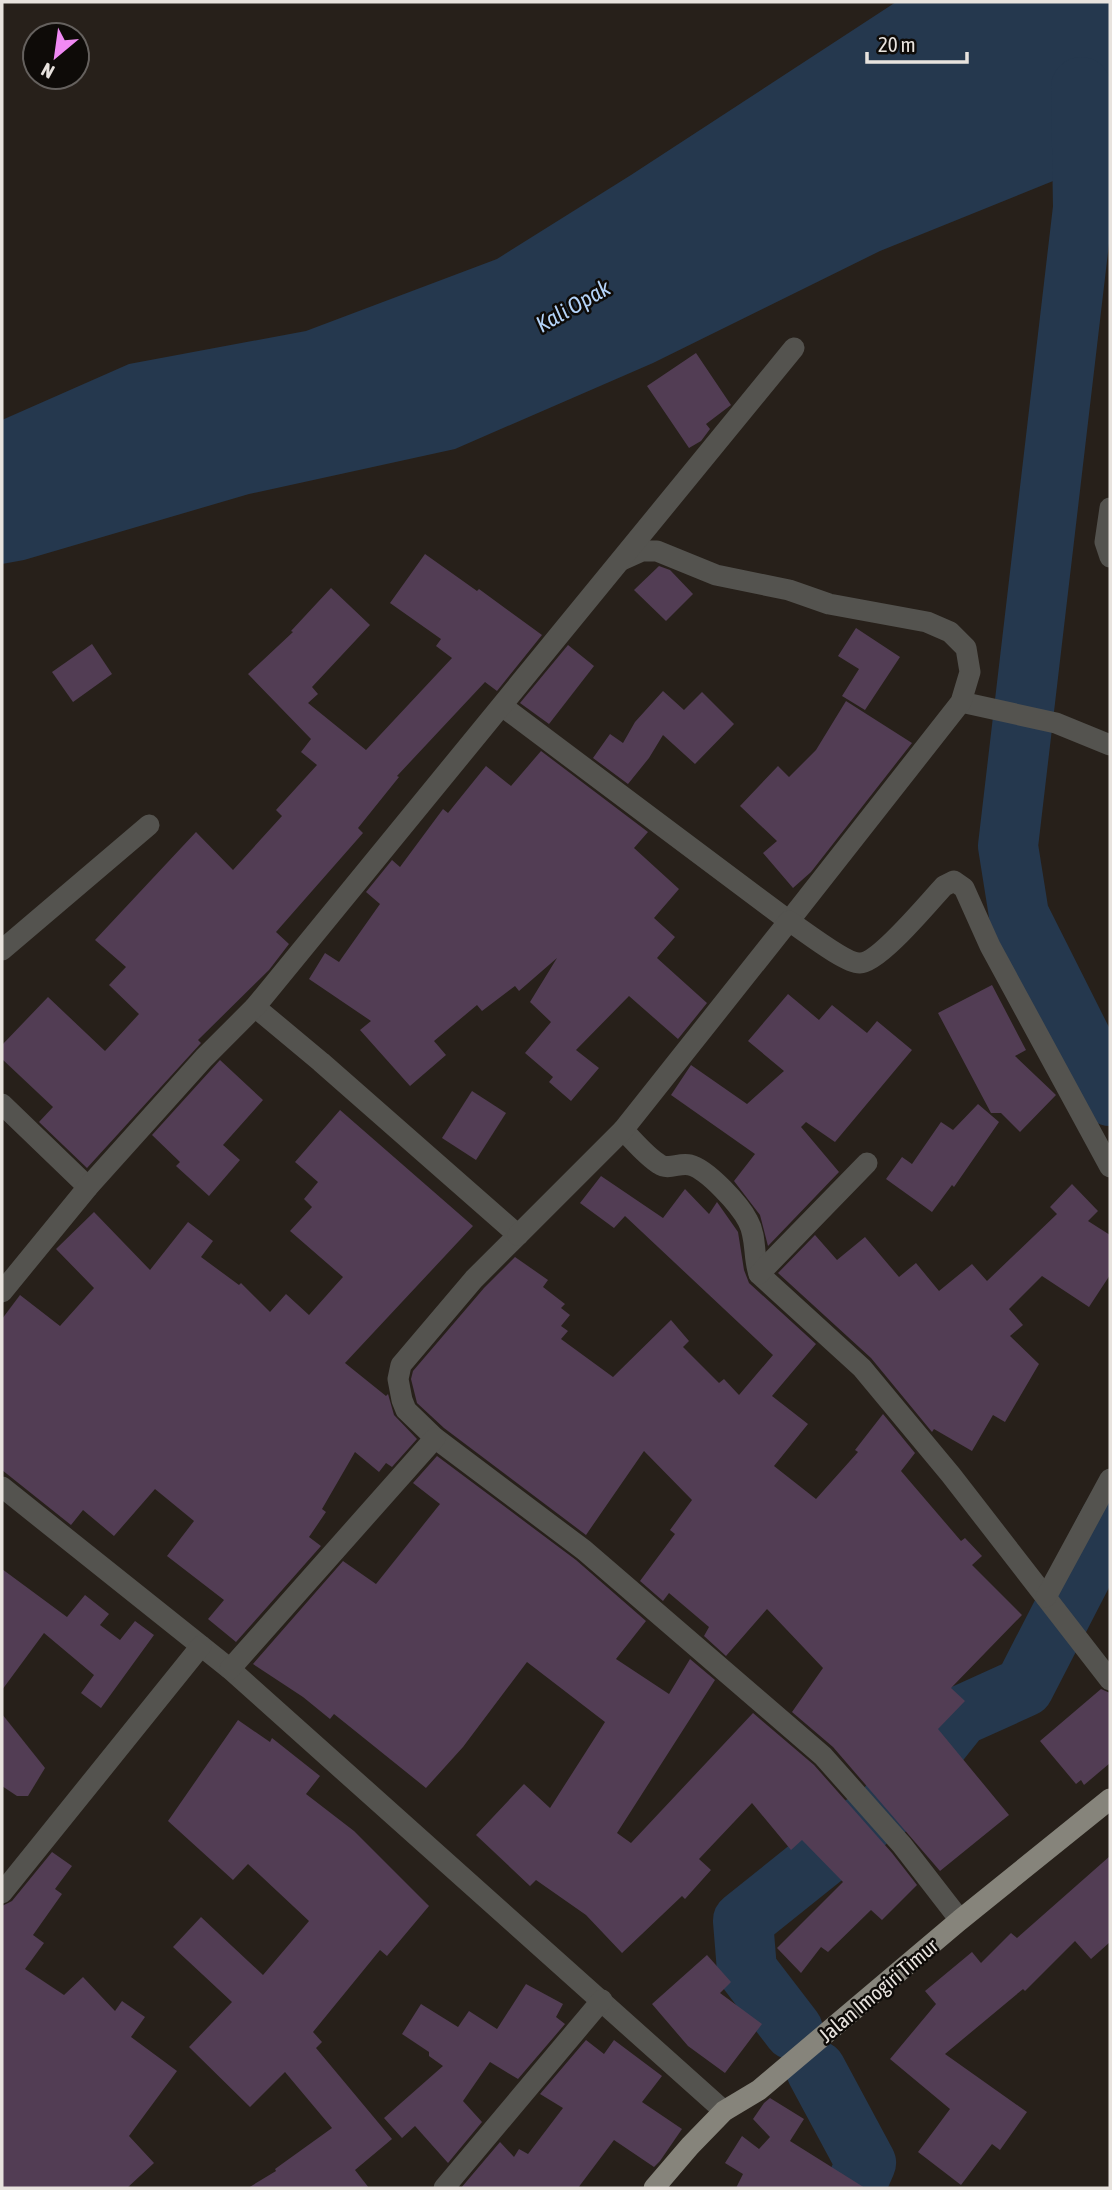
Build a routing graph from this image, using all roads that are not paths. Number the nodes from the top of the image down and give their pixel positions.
1 (794, 348) dead end
2 (1110, 508) edge
3 (1110, 557) edge
4 (620, 561) junction
5 (961, 702) junction
6 (502, 706) junction
7 (1110, 745) edge
8 (149, 825) dead end
9 (789, 922) junction
10 (2, 950) edge
11 (255, 1007) junction
12 (2, 1104) edge
13 (623, 1130) junction
14 (867, 1163) dead end
15 (1110, 1167) edge
16 (88, 1187) junction
17 (518, 1235) junction
18 (759, 1274) junction
19 (2, 1292) edge
20 (435, 1438) junction
21 (1110, 1479) edge
22 (2, 1487) edge
23 (1046, 1597) junction
24 (201, 1646) junction
25 (230, 1669) junction
26 (1110, 1680) edge
27 (1110, 1799) edge
28 (2, 1893) edge
29 (960, 1920) junction
30 (602, 2000) junction
31 (724, 2111) junction
32 (444, 2188) edge
33 (654, 2188) edge

1 - 4 street
2 - 3 street
4 - 5 street
4 - 6 street
5 - 7 street
5 - 9 street
6 - 9 street
6 - 11 street
8 - 10 street
9 - 13 street
9 - 15 street
11 - 16 street
11 - 17 street
12 - 16 street
13 - 17 street
13 - 18 street
14 - 18 street
16 - 19 street
17 - 20 street
18 - 23 street
20 - 25 street
20 - 29 street
21 - 23 street
22 - 24 street
23 - 26 street
24 - 25 street
24 - 28 street
25 - 30 street
27 - 29 main road, Jalan Imogiri Timur
29 - 31 main road, Jalan Imogiri Timur
30 - 31 street
30 - 32 street
31 - 33 main road, Jalan Imogiri Timur

